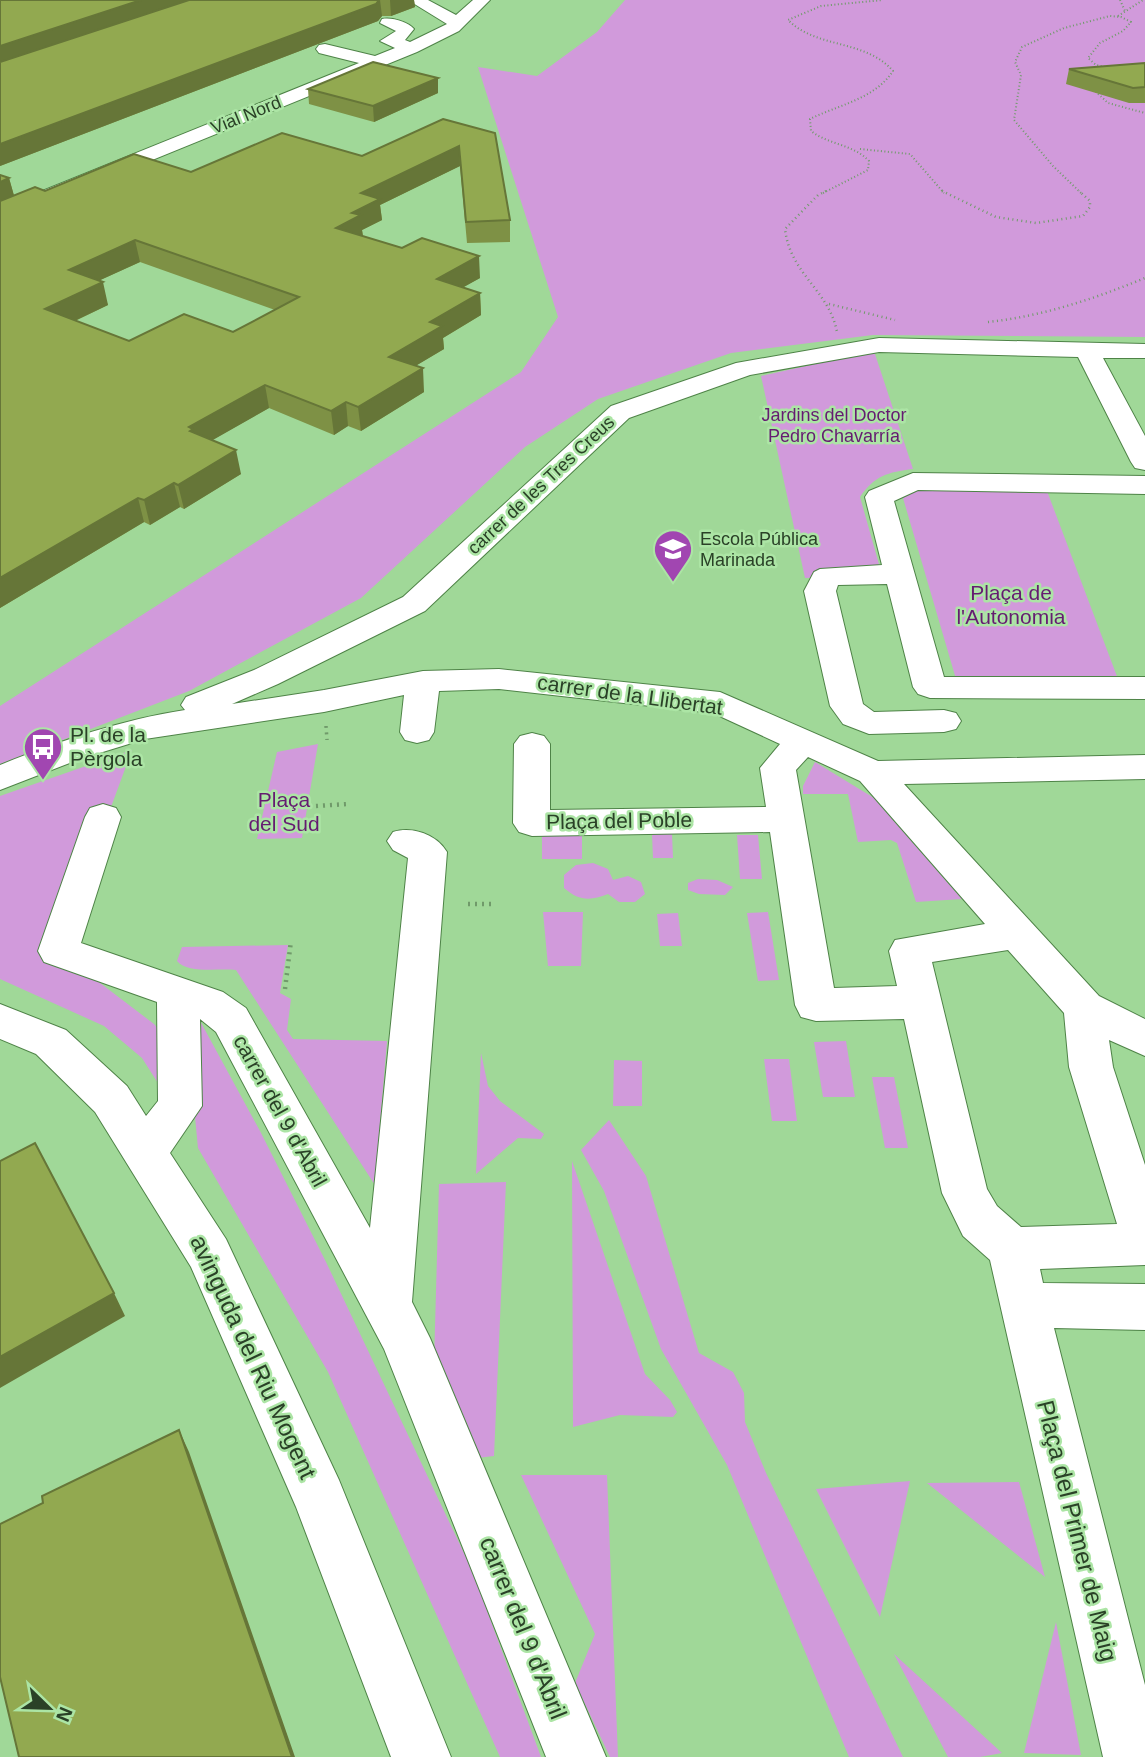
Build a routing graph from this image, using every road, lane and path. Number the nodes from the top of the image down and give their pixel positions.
1 (416, 0) edge
2 (482, 0) edge
3 (883, 0) edge
4 (1120, 0) edge
5 (1143, 0) edge
6 (1125, 11) junction
7 (1118, 16) junction
8 (388, 23) dead end
9 (458, 23) junction
10 (411, 48) junction
11 (325, 49) edge
12 (377, 62) junction
13 (1096, 65) junction
14 (1116, 69) edge
15 (1094, 74) edge
16 (1091, 84) edge
17 (1145, 113) edge
18 (860, 149) junction
19 (0, 216) edge
20 (1145, 278) edge
21 (828, 304) junction
22 (905, 321) dead end
23 (985, 322) dead end
24 (1087, 350) junction
25 (1145, 351) edge
26 (839, 352) junction
27 (1145, 462) edge
28 (1145, 485) edge
29 (900, 574) junction
30 (423, 681) junction
31 (1145, 688) edge
32 (944, 721) dead end
33 (141, 727) junction
34 (417, 732) dead end
35 (803, 741) junction
36 (532, 744) dead end
37 (1145, 767) edge
38 (873, 773) junction
39 (0, 778) edge
40 (348, 804) dead end
41 (316, 806) dead end
42 (103, 817) dead end
43 (785, 819) junction
44 (406, 841) dead end
45 (468, 904) dead end
46 (494, 904) dead end
47 (1015, 934) junction
48 (291, 941) dead end
49 (285, 989) dead end
50 (178, 995) junction
51 (921, 1002) junction
52 (1084, 1008) junction
53 (0, 1021) edge
54 (1145, 1039) edge
55 (145, 1152) junction
56 (1145, 1237) edge
57 (1145, 1244) edge
58 (1012, 1249) junction
59 (1023, 1305) junction
60 (387, 1306) junction
61 (1145, 1307) edge
62 (421, 1757) edge
63 (576, 1757) edge
64 (1133, 1757) edge

1 - 9 street
2 - 9 street, Vial Nord
3 - 18 path
4 - 6 path
5 - 6 path
6 - 7 path
7 - 13 path
7 - 18 path
8 - 10 street
9 - 10 street, Vial Nord
10 - 12 street, Vial Nord
11 - 12 street
12 - 19 street, Vial Nord
13 - 14 path
13 - 15 path
16 - 17 path
18 - 21 path
20 - 23 path
21 - 22 path
21 - 26 path
24 - 25 street, carrer de les Tres Creus
24 - 26 street, carrer de les Tres Creus
24 - 27 street
26 - 33 street, carrer de les Tres Creus
28 - 29 street
29 - 31 street
29 - 32 street
30 - 33 street, carrer de la Llibertat
30 - 34 street
30 - 35 street, carrer de la Llibertat
33 - 39 street, carrer de la Llibertat
35 - 38 street, carrer de la Llibertat
35 - 43 street
36 - 43 street, Plaça del Poble
37 - 38 street
38 - 47 street, carrer de la Llibertat
40 - 41 path
42 - 50 street, carrer del 9 d'Abril
43 - 51 street
44 - 60 street
45 - 46 path
47 - 51 street
47 - 52 street, carrer de la Llibertat
48 - 49 path
50 - 55 street
50 - 60 street, carrer del 9 d'Abril
51 - 58 street
52 - 54 street
52 - 56 street
53 - 55 street, avinguda del Riu Mogent
55 - 62 street, avinguda del Riu Mogent
57 - 58 street
58 - 59 street, Plaça del Primer de Maig
59 - 61 street
59 - 64 street, Plaça del Primer de Maig
60 - 63 street, carrer del 9 d'Abril

